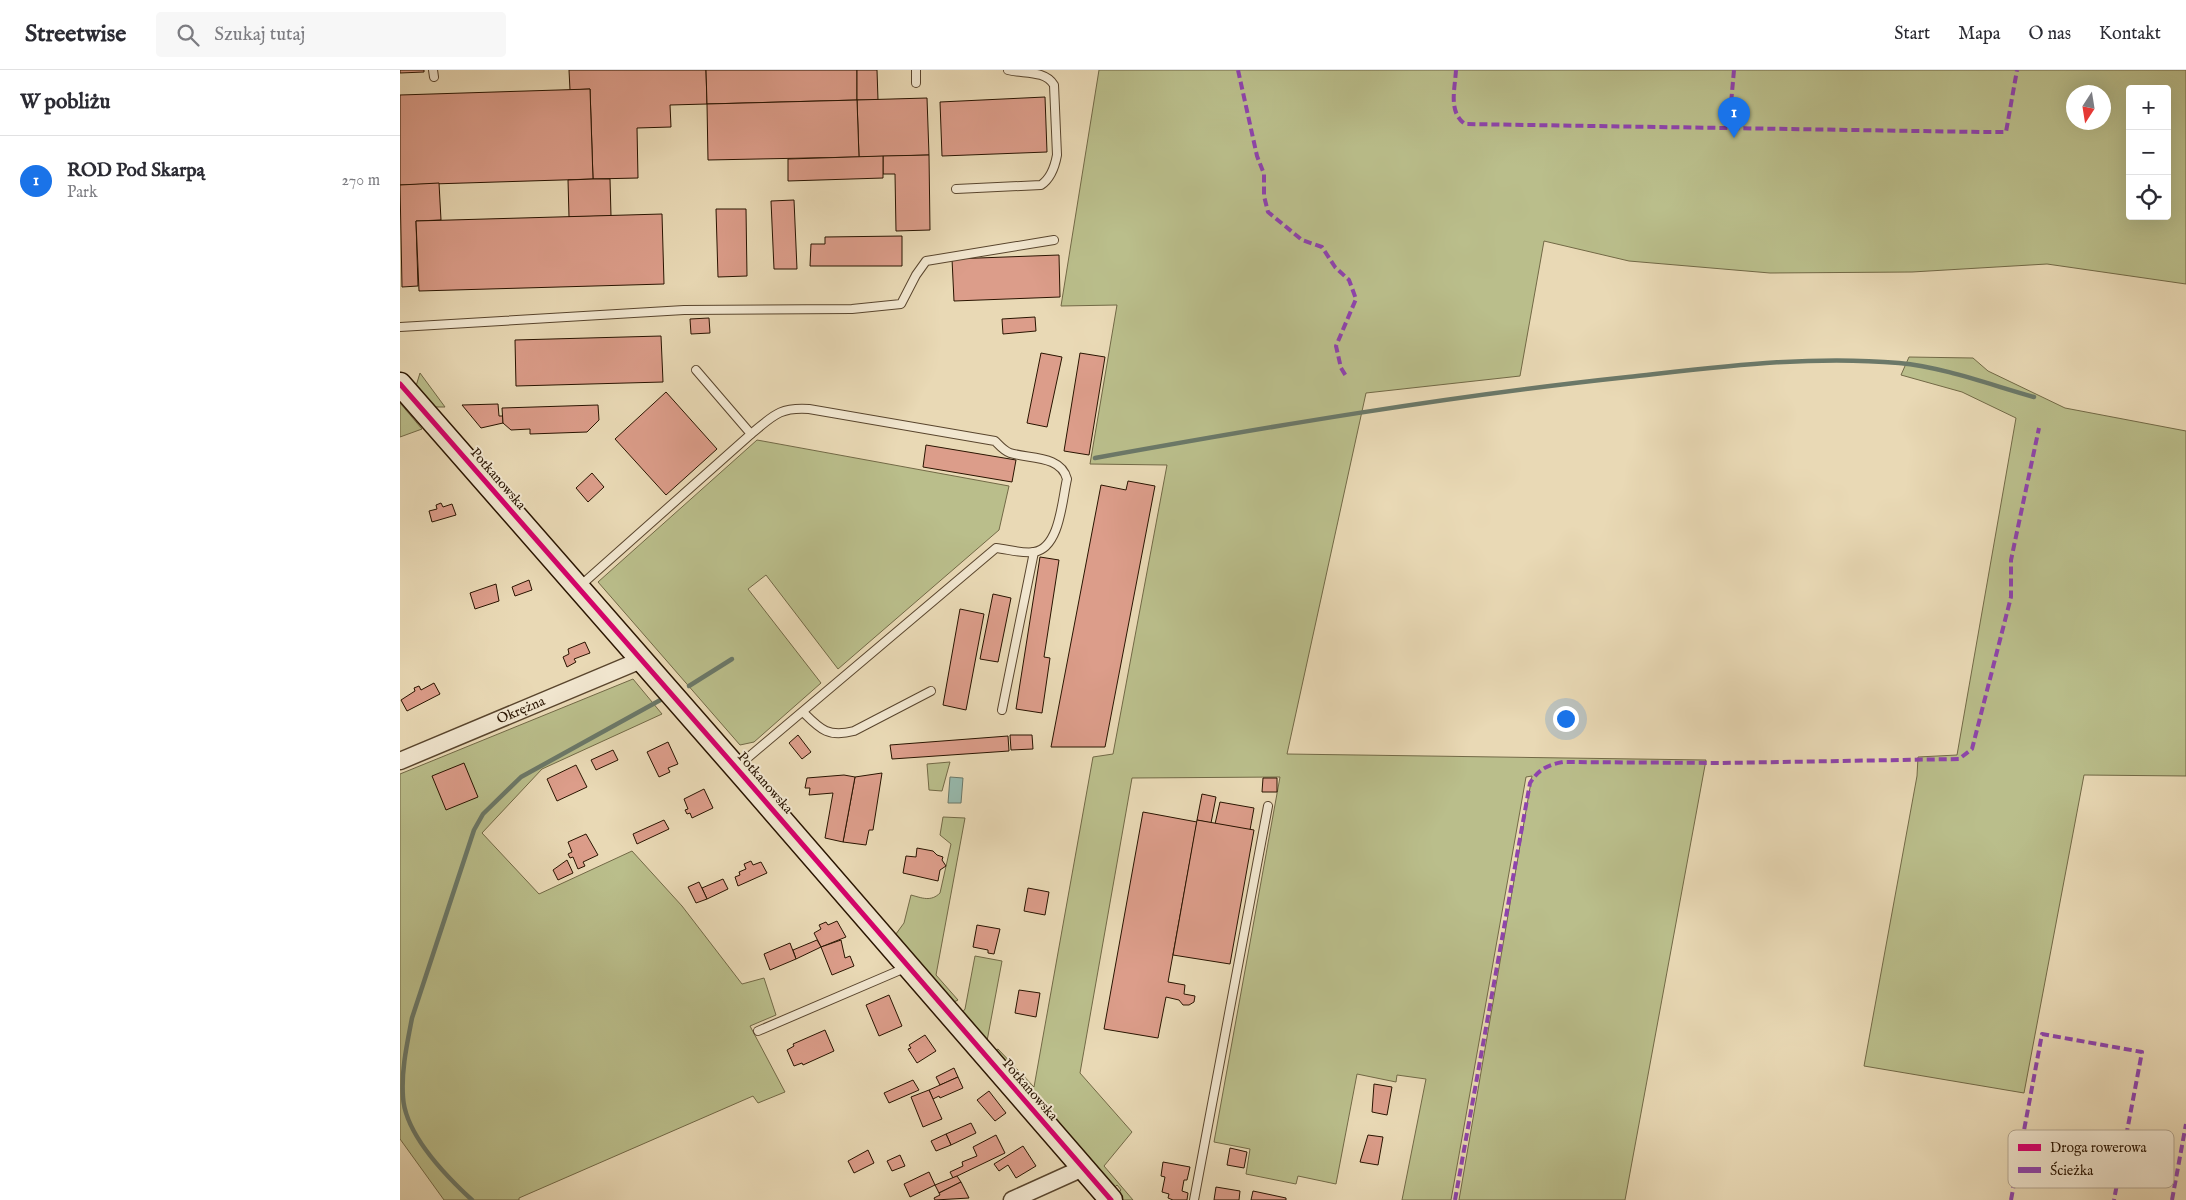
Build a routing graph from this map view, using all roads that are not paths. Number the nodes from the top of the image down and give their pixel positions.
1 (916, 70) edge
2 (1008, 70) edge
3 (916, 83) dead end
4 (956, 189) dead end
5 (1054, 240) dead end
6 (400, 327) edge
7 (696, 370) dead end
8 (400, 384) edge
9 (751, 434) junction
10 (1034, 552) junction
11 (579, 588) junction
12 (641, 660) junction
13 (932, 691) dead end
14 (1002, 710) dead end
15 (802, 712) junction
16 (400, 761) edge
17 (736, 768) junction
18 (1268, 806) dead end
19 (909, 966) junction
20 (758, 1031) dead end
21 (1083, 1168) junction
22 (1012, 1200) edge
23 (1111, 1200) edge
24 (1194, 1200) edge

1 - 3 lane
2 - 4 lane
5 - 6 lane
7 - 9 lane
8 - 11 street, Potkanowska
9 - 10 lane
9 - 11 lane
10 - 14 lane
10 - 15 lane
11 - 12 street, Potkanowska
12 - 16 street, Okrężna
12 - 17 street, Potkanowska
13 - 15 lane
15 - 17 lane
17 - 19 street, Potkanowska
18 - 24 lane
19 - 20 lane
19 - 21 street, Potkanowska
21 - 22 street
21 - 23 street, Potkanowska

